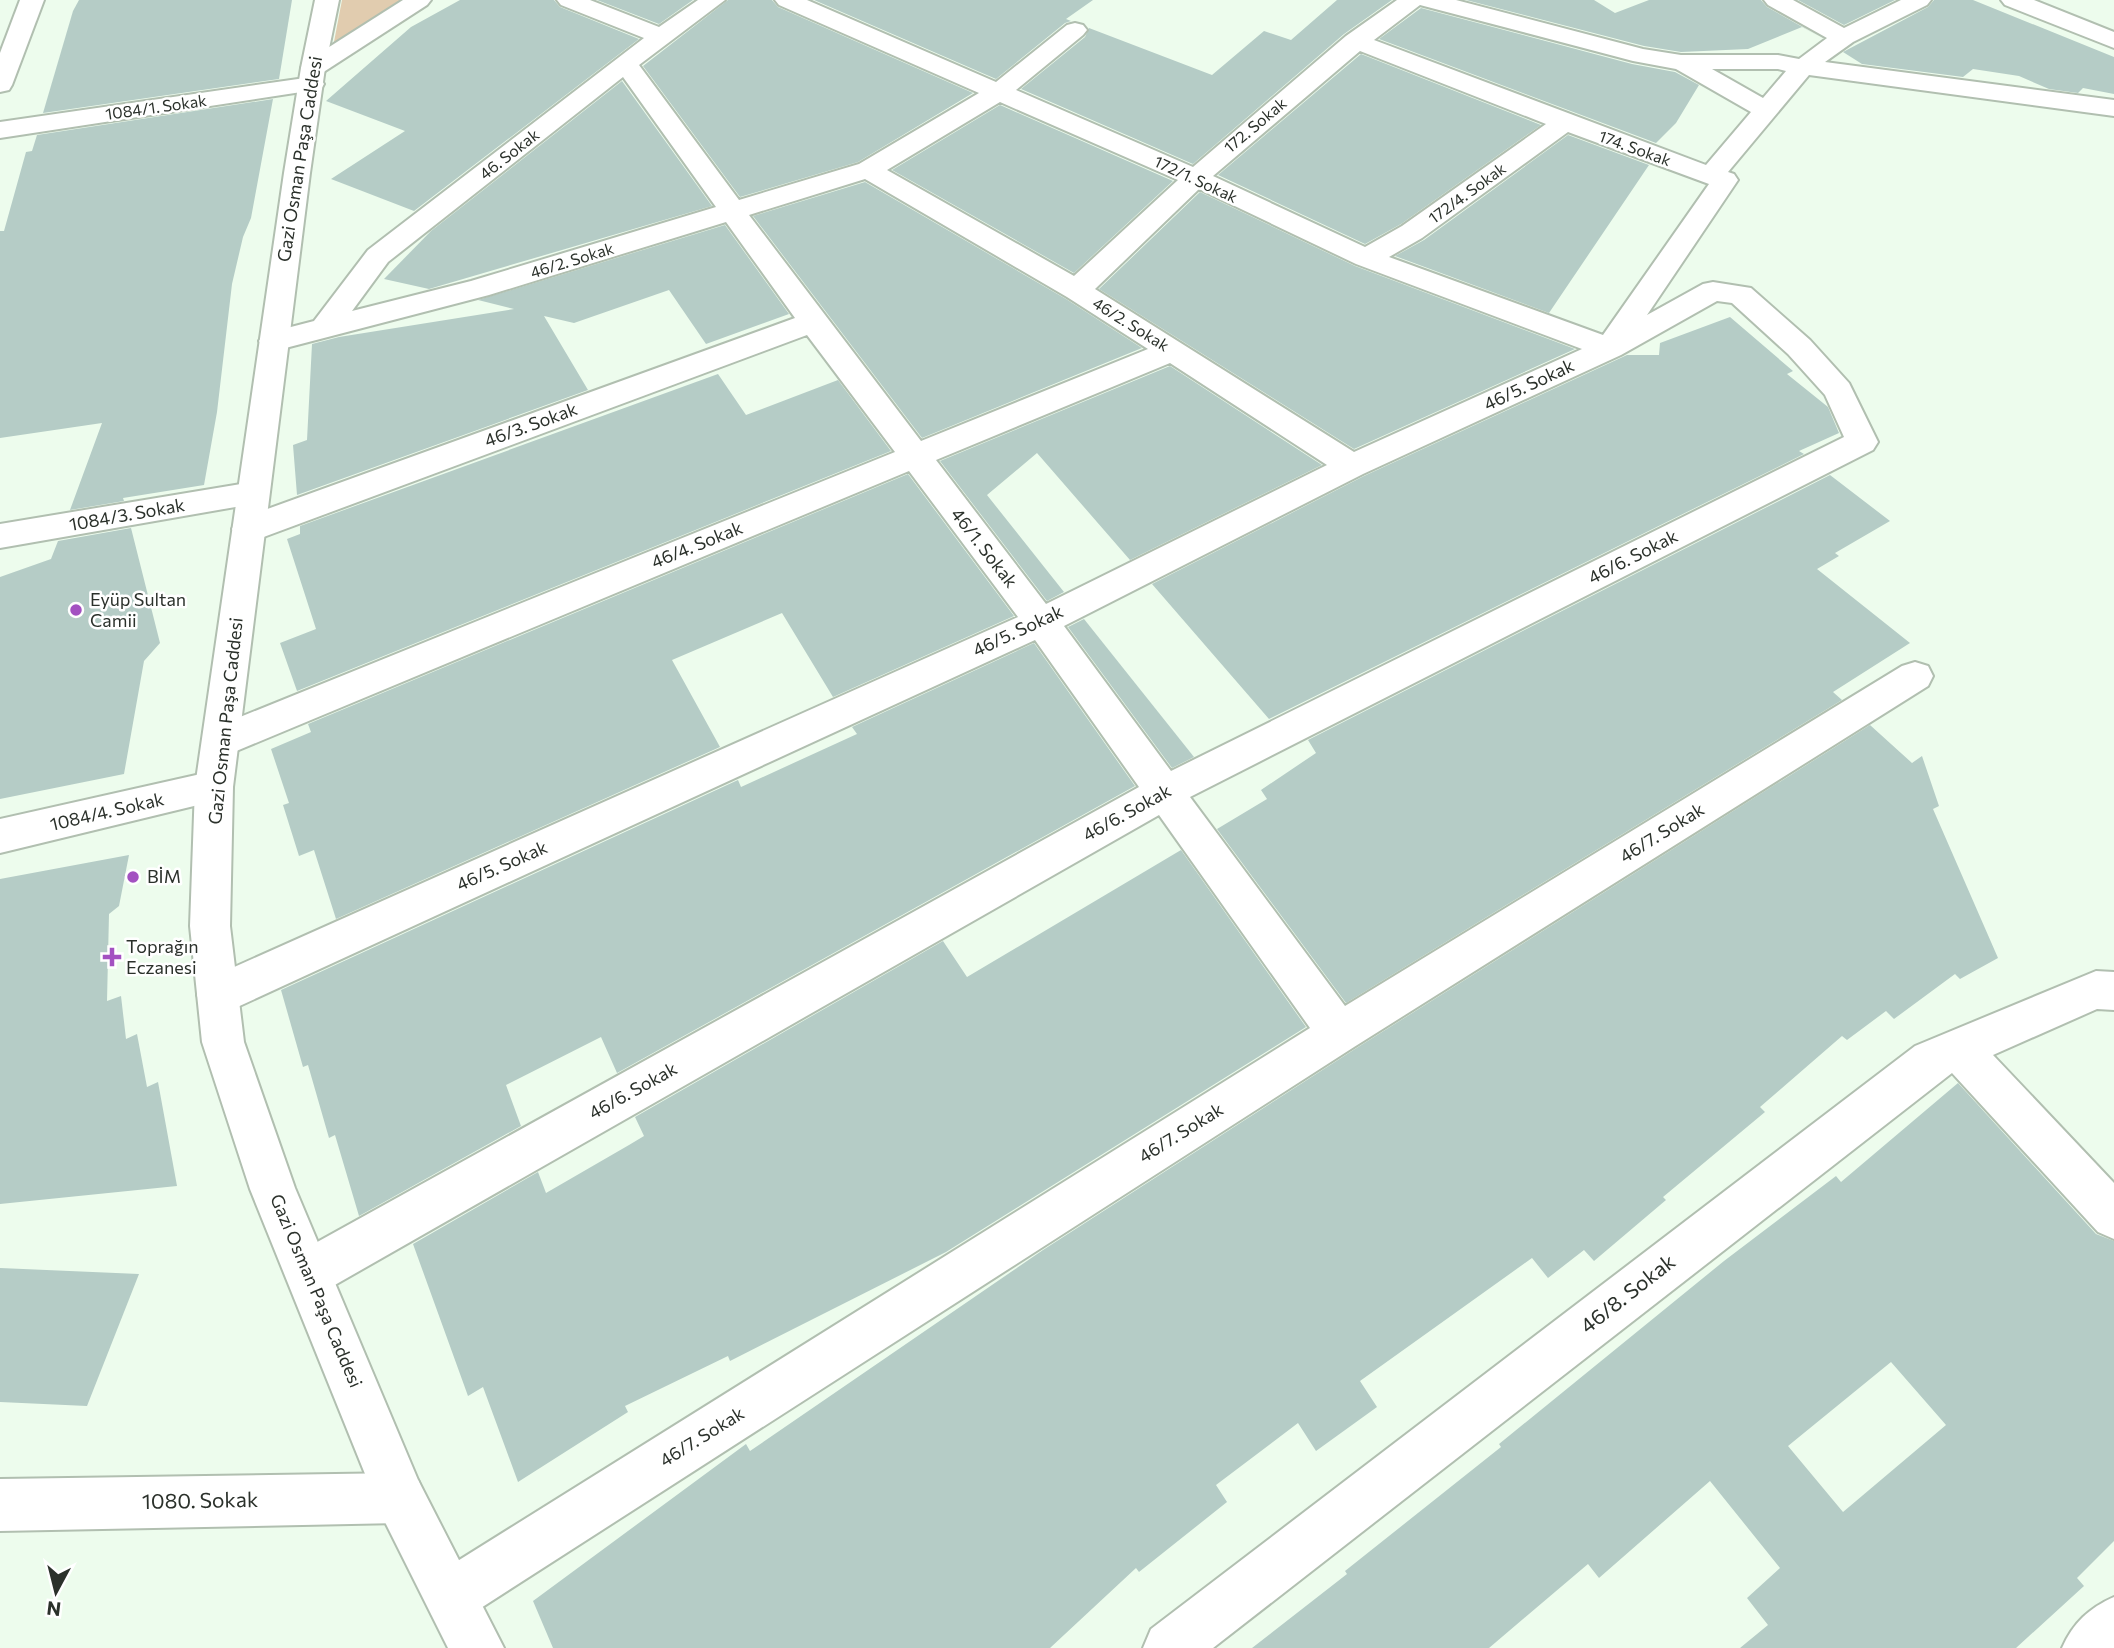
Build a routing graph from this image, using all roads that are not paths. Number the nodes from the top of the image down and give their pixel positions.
1 (32, 0) edge
2 (327, 0) edge
3 (419, 0) edge
4 (569, 0) edge
5 (713, 0) edge
6 (787, 0) edge
7 (1412, 0) edge
8 (1776, 0) edge
9 (1919, 0) edge
10 (2012, 0) edge
11 (1444, 2) edge
12 (1075, 30) dead end
13 (661, 36) junction
14 (1844, 37) junction
15 (1355, 41) junction
16 (2114, 41) edge
17 (1681, 62) junction
18 (626, 64) junction
19 (1803, 67) junction
20 (312, 76) junction
21 (0, 85) edge
22 (1000, 91) junction
23 (2114, 108) edge
24 (1767, 110) junction
25 (1565, 122) junction
26 (0, 130) edge
27 (868, 170) junction
28 (1711, 176) junction
29 (1194, 177) junction
30 (733, 211) junction
31 (1366, 258) junction
32 (1077, 290) junction
33 (813, 322) junction
34 (325, 327) junction
35 (274, 341) junction
36 (1798, 347) joint
37 (1610, 348) junction
38 (1174, 350) junction
39 (913, 456) junction
40 (1352, 466) junction
41 (251, 511) junction
42 (0, 536) edge
43 (1041, 622) junction
44 (1915, 676) dead end
45 (221, 741) junction
46 (214, 787) junction
47 (1163, 793) junction
48 (0, 836) edge
49 (2114, 991) edge
50 (218, 995) junction
51 (1339, 1033) junction
52 (1959, 1049) junction
53 (2114, 1216) edge
54 (310, 1273) junction
55 (400, 1498) junction
56 (0, 1505) edge
57 (451, 1596) junction
58 (2114, 1624) edge
59 (477, 1648) edge
60 (1170, 1648) edge
61 (2090, 1648) edge

1 - 21 street
2 - 20 street, Gazi Osman Paşa Caddesi
3 - 20 street
4 - 13 street
5 - 13 street, 46. Sokak
6 - 22 street, 172/1. Sokak
7 - 15 street, 172. Sokak
8 - 14 street
9 - 14 street
10 - 16 street
11 - 17 street
12 - 22 street, 46/2. Sokak
13 - 18 street, 46. Sokak
14 - 19 street
15 - 25 street, 174. Sokak
15 - 29 street, 172. Sokak
17 - 19 street
17 - 24 street
18 - 30 street, 46/1. Sokak
18 - 34 street, 46. Sokak
19 - 23 street
19 - 24 street
20 - 26 street, 1084/1. Sokak
20 - 35 street, Gazi Osman Paşa Caddesi
22 - 27 street, 46/2. Sokak
22 - 29 street, 172/1. Sokak
24 - 28 street
25 - 28 street, 174. Sokak
25 - 31 street, 172/4. Sokak
27 - 30 street, 46/2. Sokak
27 - 32 street, 46/2. Sokak
28 - 37 street
29 - 31 street, 172/1. Sokak
29 - 32 street, 172. Sokak
30 - 33 street, 46/1. Sokak
30 - 34 street, 46/2. Sokak
31 - 37 street, 172/1. Sokak
32 - 38 street, 46/2. Sokak
33 - 39 street, 46/1. Sokak
33 - 41 street, 46/3. Sokak
34 - 35 street, 46/2. Sokak
35 - 41 street, Gazi Osman Paşa Caddesi
36 - 37 street, 46/5. Sokak
36 - 47 street, 46/6. Sokak
37 - 40 street, 46/5. Sokak
38 - 39 street, 46/4. Sokak
38 - 40 street, 46/2. Sokak
39 - 43 street, 46/1. Sokak
39 - 45 street, 46/4. Sokak
40 - 43 street, 46/5. Sokak
41 - 42 street, 1084/3. Sokak
41 - 45 street, Gazi Osman Paşa Caddesi
43 - 47 street, 46/1. Sokak
43 - 50 street, 46/5. Sokak
44 - 51 street, 46/7. Sokak
45 - 46 street, Gazi Osman Paşa Caddesi
46 - 48 street, 1084/4. Sokak
46 - 50 street, Gazi Osman Paşa Caddesi
47 - 51 street, 46/1. Sokak
47 - 54 street, 46/6. Sokak
49 - 52 street, 46/8. Sokak
50 - 54 street, Gazi Osman Paşa Caddesi
51 - 57 street, 46/7. Sokak
52 - 53 street
52 - 60 street, 46/8. Sokak
54 - 55 street, Gazi Osman Paşa Caddesi
55 - 56 street, 1080. Sokak
55 - 57 street, Gazi Osman Paşa Caddesi
57 - 59 street, Gazi Osman Paşa Caddesi
58 - 61 street

